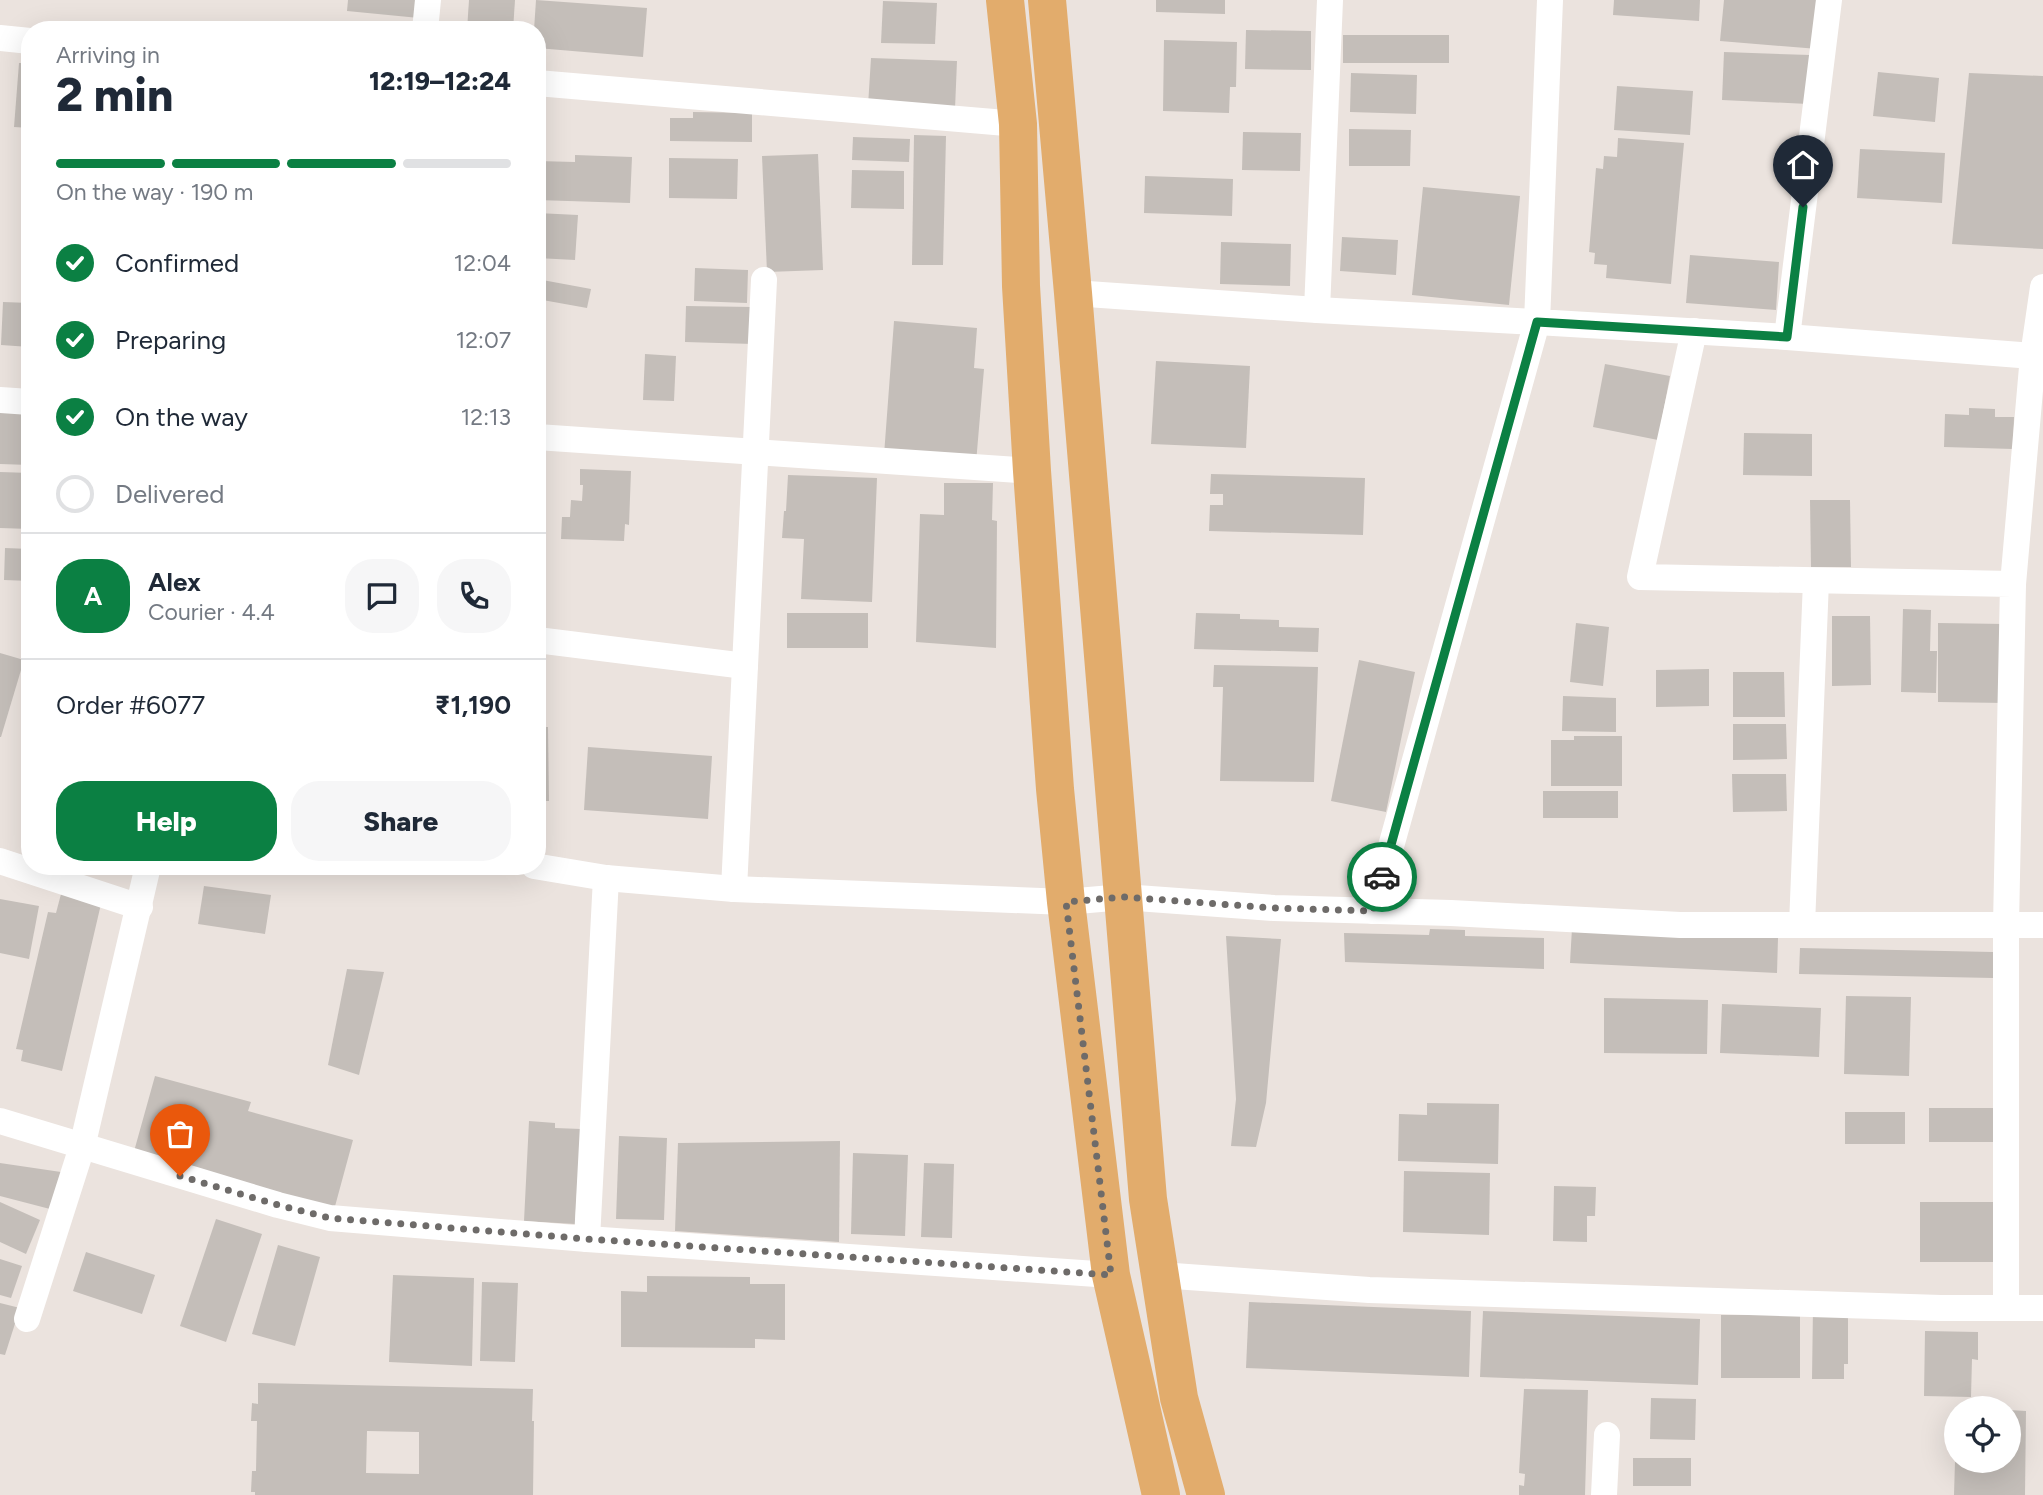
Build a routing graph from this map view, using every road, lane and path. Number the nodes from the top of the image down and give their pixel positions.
1 (428, 0) edge
2 (1004, 0) edge
3 (1046, 0) edge
4 (1330, 0) edge
5 (1550, 0) edge
6 (1829, 0) edge
7 (426, 21) edge
8 (0, 38) edge
9 (21, 40) edge
10 (546, 84) edge
11 (1018, 124) junction
12 (764, 280) dead end
13 (2043, 287) edge
14 (1073, 293) junction
15 (1317, 310) junction
16 (1537, 322) junction
17 (1695, 331) junction
18 (1787, 337) junction
19 (2034, 356) junction
20 (0, 400) edge
21 (21, 401) edge
22 (546, 438) edge
23 (755, 452) junction
24 (1032, 471) junction
25 (1816, 581) junction
26 (2013, 584) junction
27 (546, 641) edge
28 (745, 666) junction
29 (0, 861) edge
30 (21, 868) edge
31 (546, 868) edge
32 (43, 875) edge
33 (146, 875) edge
34 (606, 878) junction
35 (734, 889) junction
36 (1123, 897) junction
37 (1066, 902) junction
38 (140, 907) junction
39 (1373, 911) junction
40 (1801, 925) junction
41 (2006, 925) junction
42 (2043, 925) edge
43 (0, 1121) edge
44 (82, 1147) junction
45 (587, 1239) junction
46 (1111, 1275) junction
47 (1160, 1275) junction
48 (2006, 1308) junction
49 (2043, 1308) edge
50 (27, 1319) dead end
51 (1607, 1435) dead end
52 (1161, 1495) edge
53 (1206, 1495) edge
54 (1604, 1495) edge

1 - 7 street
2 - 11 main road
3 - 14 main road
4 - 15 street
5 - 16 street
6 - 18 street
8 - 9 street
10 - 11 street
11 - 24 main road
12 - 23 street
13 - 19 street
14 - 15 street
14 - 36 main road
15 - 16 street
16 - 17 street
16 - 39 street
17 - 18 street
17 - 25 street
18 - 19 street
19 - 26 street
20 - 21 street
22 - 23 street
23 - 24 street
23 - 28 street
24 - 37 main road
25 - 26 street
25 - 40 street
26 - 41 street
27 - 28 street
28 - 35 street
29 - 30 street
31 - 34 street
32 - 38 street
33 - 38 street
34 - 35 street
34 - 45 street
35 - 37 street
36 - 37 street
36 - 39 street
36 - 47 main road
37 - 46 main road
38 - 44 street
39 - 40 street
40 - 41 street
41 - 42 street
41 - 48 street
43 - 44 street
44 - 45 street
44 - 50 street
45 - 46 street
46 - 52 main road
47 - 48 street
47 - 53 main road
48 - 49 street
51 - 54 street

